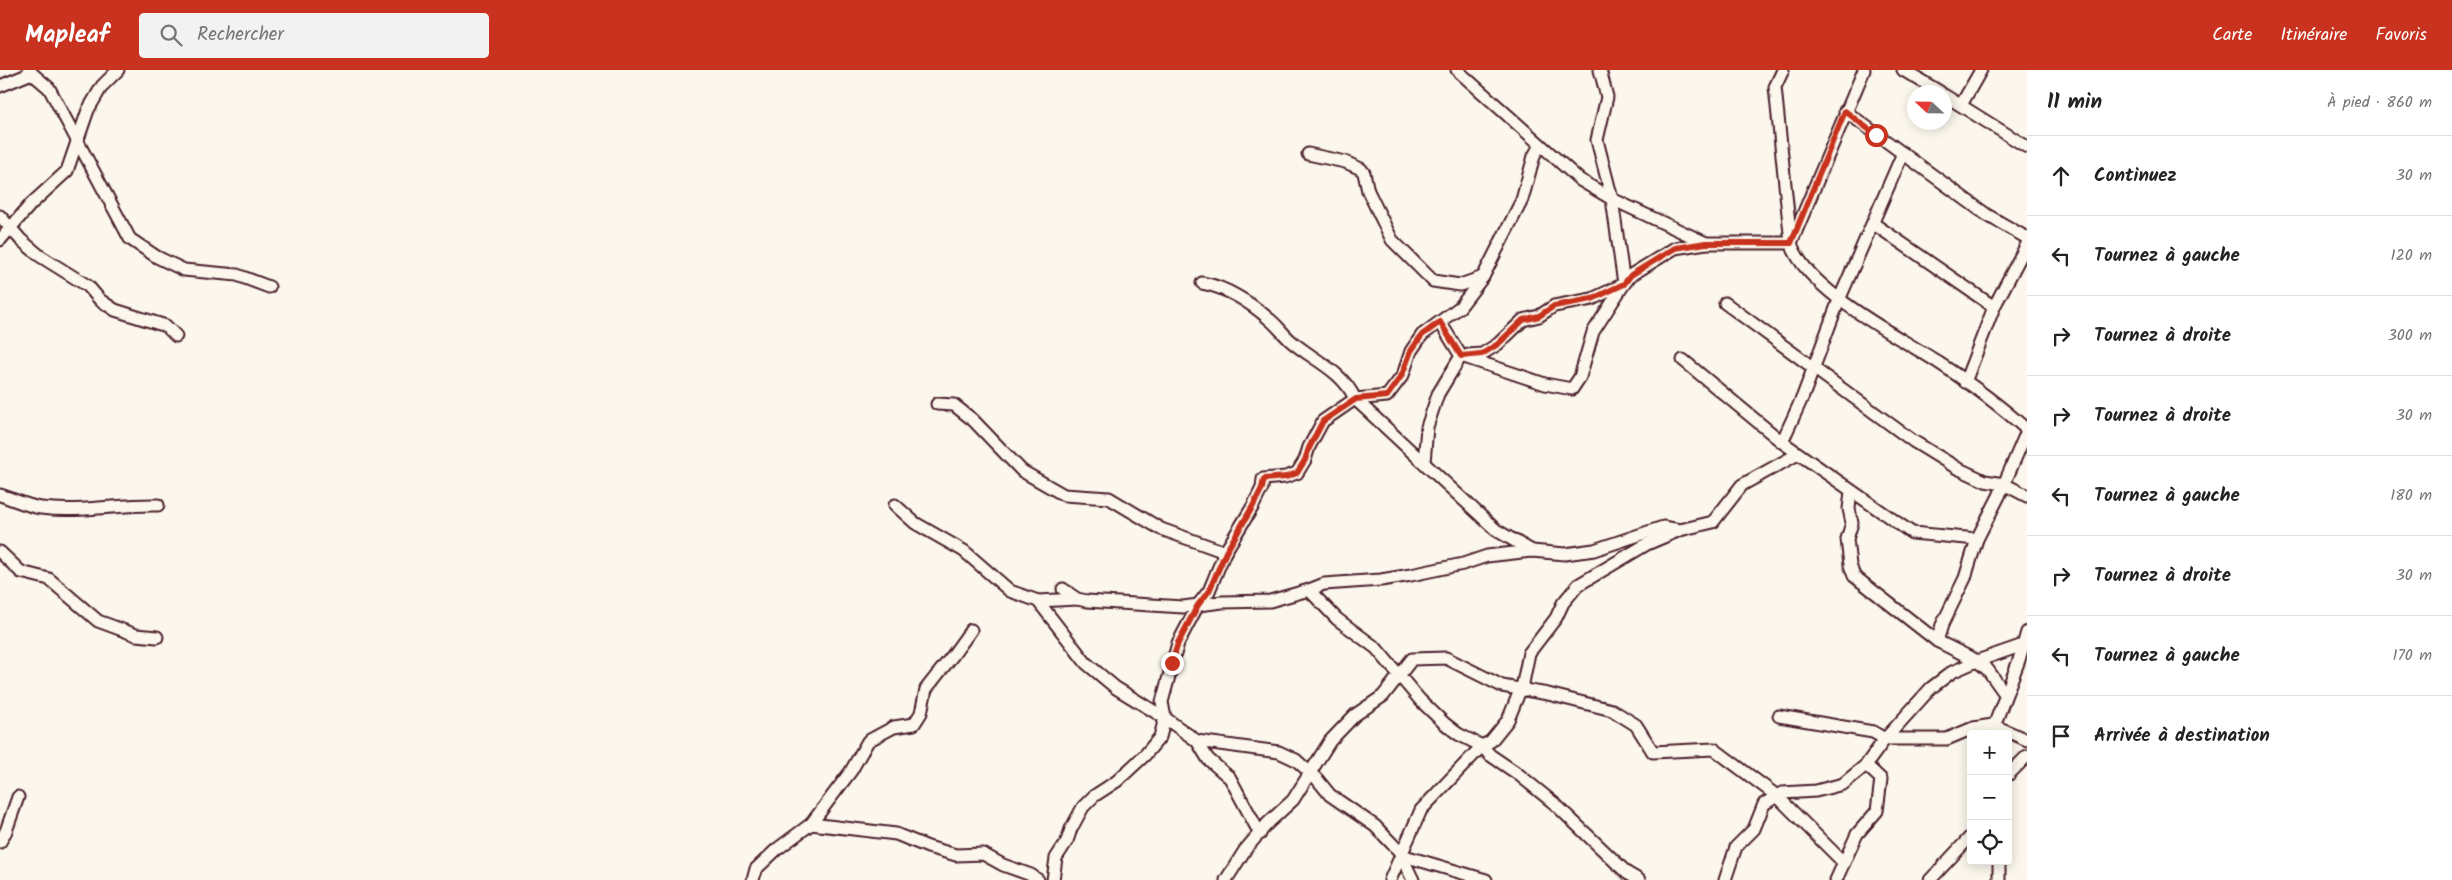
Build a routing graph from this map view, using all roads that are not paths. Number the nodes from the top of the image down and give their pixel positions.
1 (118, 70) edge
2 (1456, 70) edge
3 (1600, 70) edge
4 (1782, 70) edge
5 (1864, 70) edge
6 (1904, 70) edge
7 (1981, 70) edge
8 (34, 72) edge
9 (1929, 85) edge
10 (0, 86) edge
11 (1952, 100) edge
12 (1961, 105) junction
13 (1845, 111) junction
14 (76, 140) junction
15 (1540, 145) junction
16 (2027, 146) edge
17 (1903, 153) junction
18 (1308, 154) dead end
19 (1612, 199) junction
20 (0, 216) edge
21 (1874, 224) junction
22 (12, 228) junction
23 (2027, 238) edge
24 (0, 240) edge
25 (1706, 243) junction
26 (1791, 243) junction
27 (2027, 244) edge
28 (1483, 277) junction
29 (1202, 283) dead end
30 (1624, 284) junction
31 (268, 287) dead end
32 (1839, 300) junction
33 (1725, 303) dead end
34 (1994, 306) junction
35 (1440, 322) junction
36 (176, 336) dead end
37 (1461, 356) junction
38 (1684, 360) dead end
39 (1814, 368) junction
40 (1965, 382) junction
41 (1356, 399) junction
42 (937, 404) dead end
43 (2027, 430) edge
44 (1782, 442) junction
45 (1798, 454) junction
46 (1424, 463) junction
47 (2004, 484) junction
48 (1851, 491) junction
49 (0, 495) edge
50 (2027, 496) edge
51 (158, 504) dead end
52 (895, 505) dead end
53 (1680, 530) junction
54 (1977, 539) junction
55 (1532, 551) junction
56 (0, 552) edge
57 (1226, 552) junction
58 (1062, 589) dead end
59 (1309, 590) junction
60 (1076, 599) junction
61 (1038, 602) junction
62 (1198, 605) junction
63 (970, 630) dead end
64 (2027, 632) edge
65 (157, 637) dead end
66 (1937, 641) junction
67 (2023, 645) junction
68 (1976, 661) junction
69 (1399, 675) junction
70 (1520, 690) junction
71 (2005, 694) junction
72 (1779, 716) dead end
73 (1165, 718) junction
74 (1992, 729) edge
75 (1885, 739) junction
76 (2027, 740) edge
77 (1197, 741) junction
78 (1482, 746) junction
79 (2027, 756) edge
80 (1866, 765) junction
81 (2012, 771) edge
82 (1311, 773) junction
83 (1777, 796) junction
84 (18, 797) dead end
85 (811, 824) junction
86 (1260, 834) junction
87 (1967, 840) edge
88 (0, 842) edge
89 (1401, 855) junction
90 (1844, 863) junction
91 (1999, 865) edge
92 (753, 880) edge
93 (1038, 880) edge
94 (1053, 880) edge
95 (1226, 880) edge
96 (1390, 880) edge
97 (1414, 880) edge
98 (1486, 880) edge
99 (1639, 880) edge
100 (1725, 880) edge
101 (1836, 880) edge
102 (1930, 880) edge
103 (1999, 880) edge

1 - 14 street
2 - 15 street
3 - 19 street
4 - 26 street
5 - 13 street
6 - 9 street
7 - 12 street
8 - 10 street
8 - 14 street
11 - 12 street
12 - 16 street
13 - 17 street
13 - 26 street
14 - 22 street
14 - 31 street
15 - 19 street
15 - 28 street
17 - 21 street
17 - 23 street
18 - 28 street
19 - 25 street
19 - 30 street
20 - 22 street
21 - 32 street
21 - 34 street
22 - 24 street
22 - 36 street
25 - 26 street
25 - 30 street
26 - 32 street
27 - 34 street
28 - 35 street
29 - 41 street
30 - 37 street
30 - 37 street
32 - 39 street
32 - 40 street
33 - 39 street
34 - 40 street
35 - 37 street
35 - 41 street
37 - 46 street
38 - 44 street
39 - 44 street
39 - 47 street
40 - 43 street
41 - 46 street
41 - 57 street
42 - 57 street
43 - 47 street
44 - 45 street
45 - 48 street
45 - 53 street
46 - 55 street
47 - 50 street
47 - 54 street
48 - 54 street
48 - 66 street
49 - 51 street
52 - 61 street
53 - 55 street
53 - 70 street
54 - 66 street
55 - 59 street
56 - 65 street
57 - 62 street
58 - 60 street
59 - 62 street
59 - 69 street
60 - 61 street
60 - 62 street
61 - 73 street
62 - 73 street
63 - 85 street
64 - 67 street
66 - 68 street
67 - 68 street
67 - 71 street
68 - 71 street
68 - 75 street
69 - 70 street
69 - 78 street
69 - 82 street
70 - 78 street
70 - 83 street
71 - 74 street
72 - 75 street
73 - 77 street
73 - 94 street
74 - 75 street
74 - 76 street
75 - 80 street
77 - 82 street
77 - 86 street
78 - 89 street
78 - 99 street
79 - 81 street
80 - 83 street
80 - 90 street
82 - 86 street
82 - 89 street
83 - 90 street
83 - 100 street
84 - 88 street
85 - 92 street
85 - 93 street
86 - 95 street
87 - 102 street
89 - 96 street
89 - 97 street
89 - 98 street
90 - 101 street
91 - 103 street

